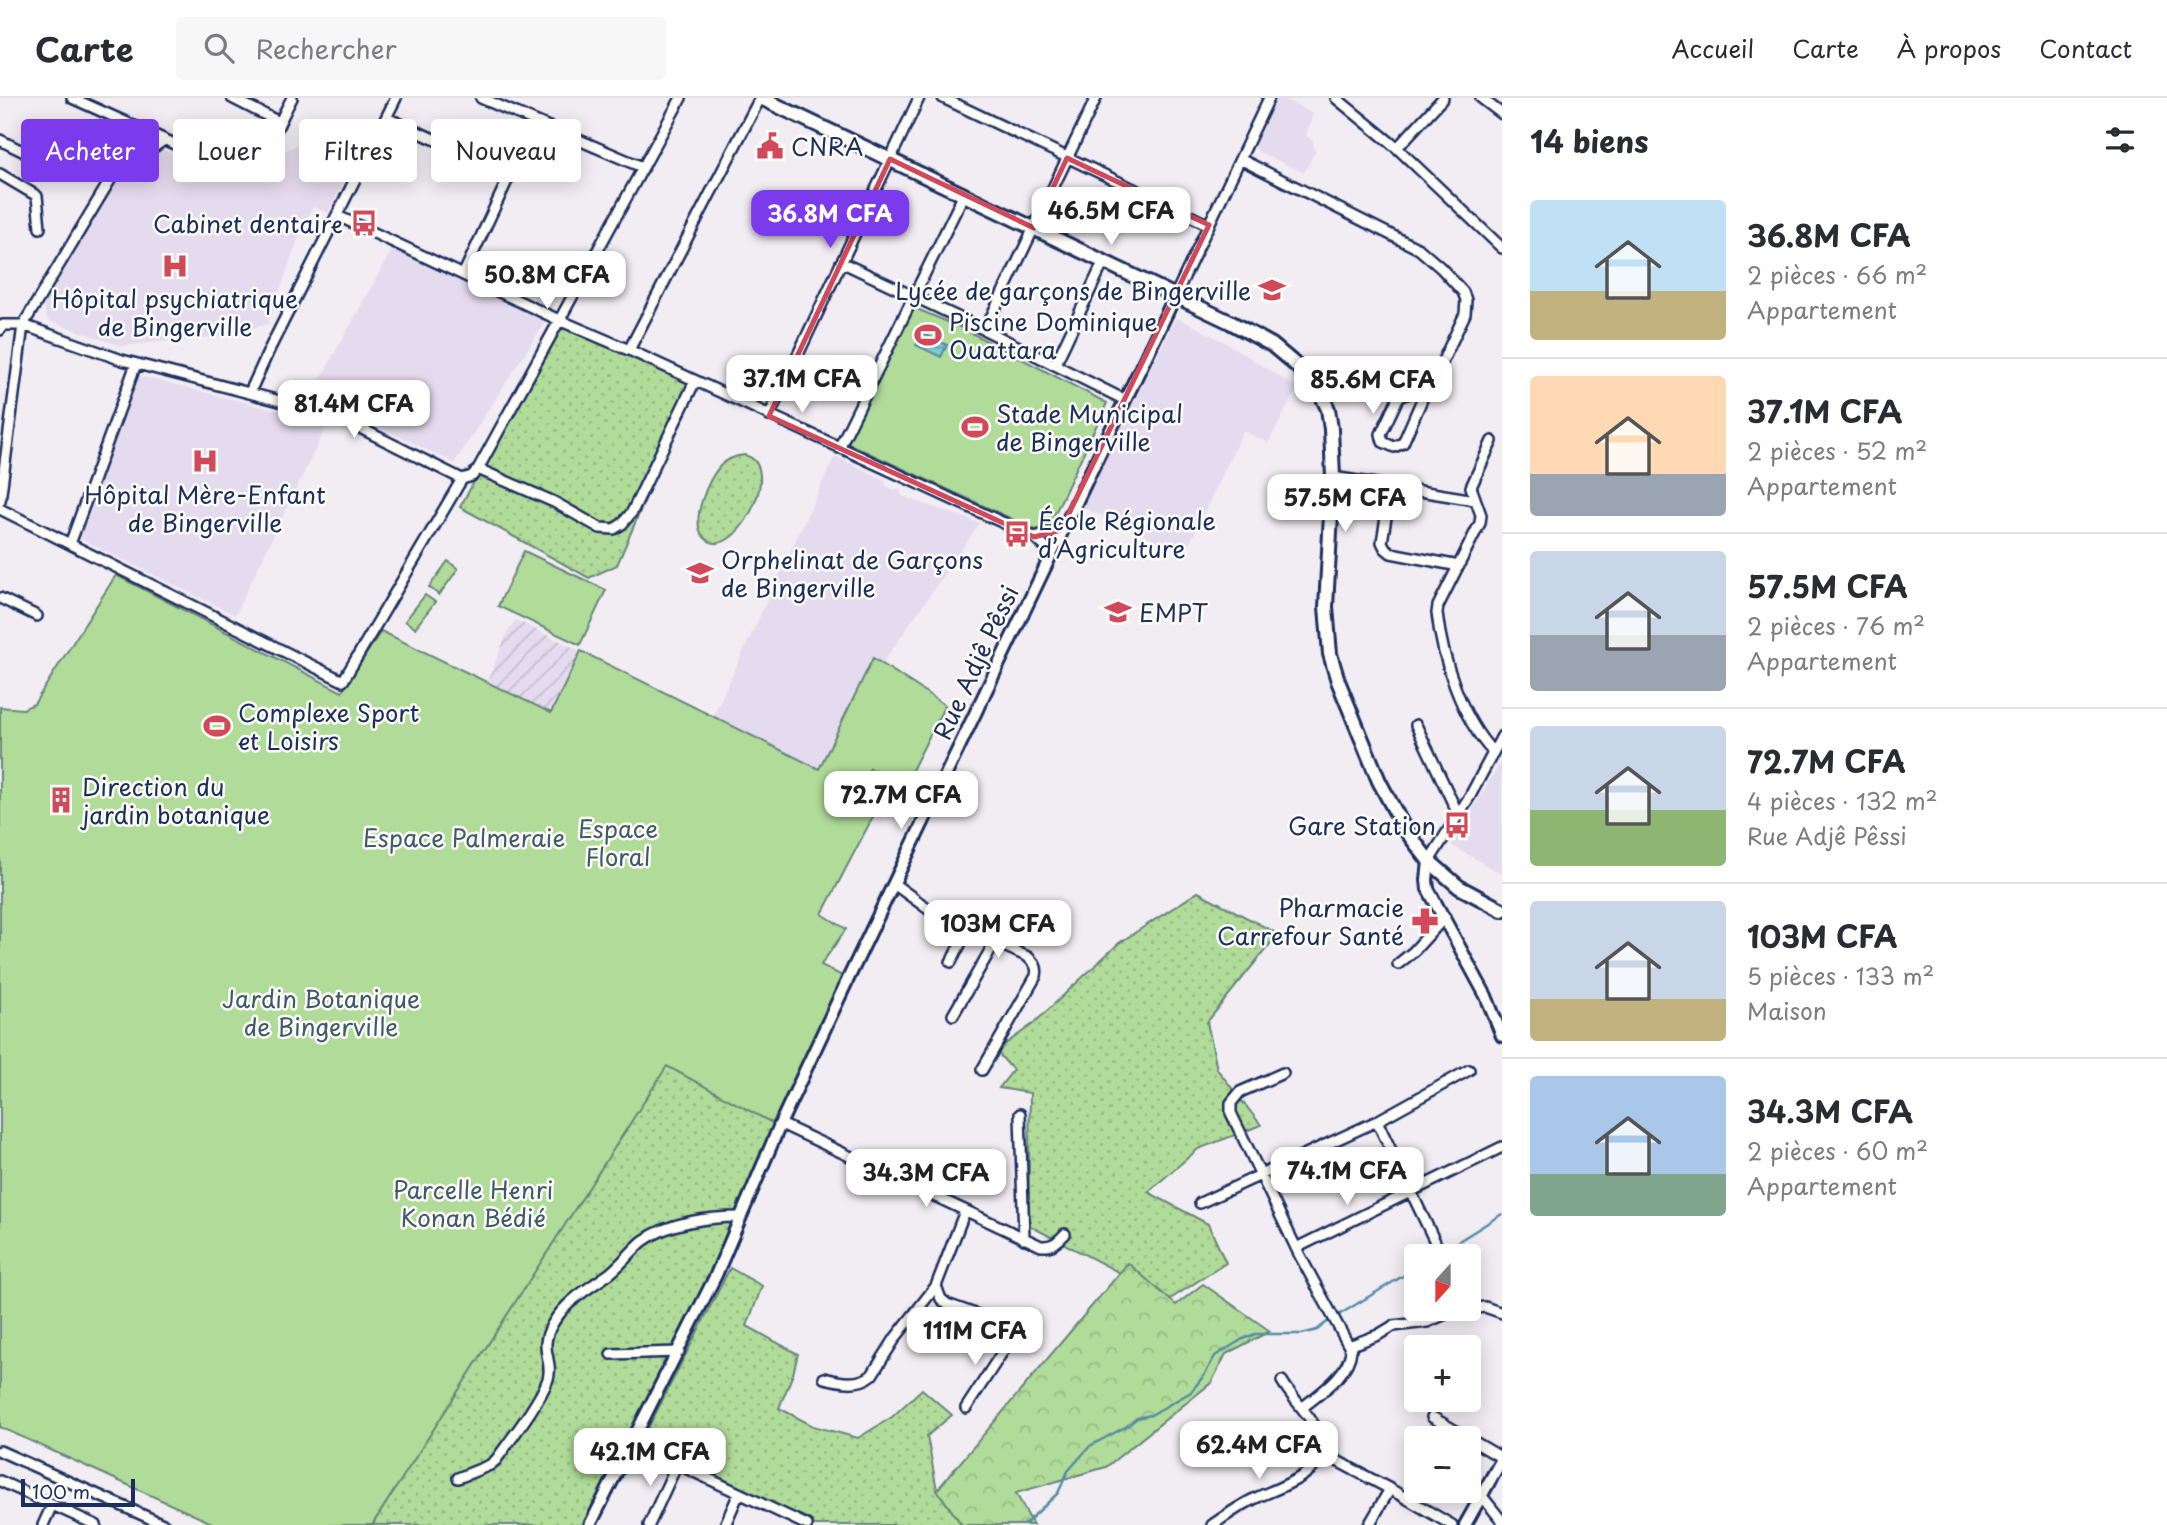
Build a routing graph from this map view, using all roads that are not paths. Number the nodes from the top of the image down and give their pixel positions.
1 (72, 98) edge
2 (232, 98) edge
3 (292, 98) edge
4 (396, 98) edge
5 (481, 98) edge
6 (681, 98) edge
7 (760, 98) edge
8 (919, 98) edge
9 (943, 98) edge
10 (1096, 98) edge
11 (1269, 98) edge
12 (1336, 98) edge
13 (1443, 98) edge
14 (1481, 98) edge
15 (86, 101) edge
16 (1502, 114) edge
17 (387, 118) junction
18 (273, 119) edge
19 (281, 119) edge
20 (530, 119) edge
21 (431, 138) edge
22 (0, 140) edge
23 (164, 140) junction
24 (581, 141) edge
25 (159, 144) edge
26 (173, 144) edge
27 (1397, 148) junction
28 (21, 150) edge
29 (1067, 158) junction
30 (890, 159) junction
31 (1240, 159) junction
32 (642, 167) junction
33 (0, 174) edge
34 (109, 182) edge
35 (505, 182) edge
36 (964, 194) junction
37 (338, 216) junction
38 (1209, 225) junction
39 (40, 228) dead end
40 (1034, 228) junction
41 (1502, 248) edge
42 (841, 261) junction
43 (1104, 261) junction
44 (463, 275) junction
45 (913, 296) junction
46 (1175, 296) junction
47 (559, 320) junction
48 (23, 325) junction
49 (1, 326) edge
50 (985, 330) junction
51 (629, 350) junction
52 (136, 364) junction
53 (1055, 365) junction
54 (695, 381) junction
55 (1427, 388) junction
56 (250, 392) junction
57 (1125, 400) junction
58 (769, 416) junction
59 (1492, 441) dead end
60 (839, 448) junction
61 (478, 469) junction
62 (1333, 477) junction
63 (462, 478) junction
64 (1391, 487) junction
65 (1475, 500) junction
66 (0, 501) edge
67 (0, 509) edge
68 (1061, 530) junction
69 (1034, 537) junction
70 (70, 544) junction
71 (1051, 552) junction
72 (1459, 566) junction
73 (0, 598) edge
74 (37, 616) dead end
75 (1416, 725) dead end
76 (1502, 736) edge
77 (1493, 752) junction
78 (1458, 814) junction
79 (1429, 861) junction
80 (894, 884) junction
81 (1502, 910) edge
82 (1445, 917) junction
83 (968, 929) junction
84 (995, 942) junction
85 (951, 962) dead end
86 (1398, 964) dead end
87 (953, 1015) dead end
88 (1502, 1036) edge
89 (982, 1070) dead end
90 (1469, 1070) dead end
91 (1283, 1073) dead end
92 (1020, 1114) dead end
93 (1377, 1121) junction
94 (781, 1124) junction
95 (1502, 1147) edge
96 (1261, 1174) junction
97 (1411, 1192) junction
98 (1199, 1203) dead end
99 (965, 1211) junction
100 (740, 1217) junction
101 (1065, 1234) dead end
102 (1024, 1239) junction
103 (1436, 1244) edge
104 (1296, 1248) junction
105 (936, 1286) junction
106 (1481, 1307) edge
107 (1502, 1313) edge
108 (1429, 1321) edge
109 (1349, 1346) junction
110 (679, 1352) junction
111 (611, 1354) dead end
112 (824, 1378) dead end
113 (1282, 1381) dead end
114 (966, 1408) dead end
115 (1302, 1408) junction
116 (1432, 1417) dead end
117 (630, 1444) junction
118 (0, 1451) edge
119 (1322, 1453) junction
120 (1502, 1459) edge
121 (677, 1464) junction
122 (458, 1478) dead end
123 (0, 1480) edge
124 (1390, 1489) junction
125 (739, 1493) junction
126 (1482, 1496) junction
127 (52, 1505) junction
128 (1502, 1521) edge
129 (43, 1525) edge
130 (96, 1525) edge
131 (165, 1525) edge
132 (590, 1525) edge
133 (649, 1525) edge
134 (725, 1525) edge
135 (807, 1525) edge
136 (1212, 1525) edge
137 (1369, 1525) edge
138 (1452, 1525) edge
139 (1465, 1525) edge

1 - 15 street
2 - 18 street
3 - 19 street
4 - 17 street
5 - 20 street
6 - 32 street
7 - 30 main road
7 - 51 street
8 - 30 street
9 - 29 street
10 - 29 street
11 - 31 street
12 - 27 street
13 - 27 street
14 - 16 street
15 - 23 street
17 - 21 street
17 - 37 street
22 - 28 street
23 - 25 street
23 - 26 street
24 - 32 street
27 - 41 street
29 - 38 street
29 - 40 street
30 - 36 main road
30 - 42 street
31 - 38 street
31 - 55 street
32 - 47 street
33 - 39 street
34 - 48 street
35 - 44 street
36 - 40 main road
36 - 45 street
37 - 44 street
37 - 56 street
38 - 46 street
40 - 43 main road
40 - 50 street
42 - 45 street
42 - 58 street
43 - 46 main road
43 - 53 street
44 - 47 street
45 - 50 street
45 - 60 street
46 - 57 street, Rue Adjê Pêssi
46 - 62 main road
47 - 51 street
47 - 61 street
48 - 49 street
48 - 52 street
48 - 66 street
50 - 53 street
51 - 54 street
52 - 56 street
52 - 70 street
53 - 57 street
54 - 58 street
54 - 61 street
55 - 55 street
56 - 63 street
57 - 68 street, Rue Adjê Pêssi
58 - 60 street
59 - 65 street
60 - 69 street
61 - 63 street
62 - 64 street
62 - 79 main road
63 - 70 street
64 - 65 street
64 - 72 street
65 - 72 street
67 - 70 street
68 - 69 street
68 - 71 street, Rue Adjê Pêssi
69 - 71 street
71 - 80 street, Rue Adjê Pêssi
72 - 77 street
73 - 74 street
75 - 78 street
76 - 77 street
77 - 78 street
78 - 79 street
79 - 81 main road
79 - 82 street
80 - 83 street
80 - 94 street, Rue Adjê Pêssi
82 - 86 street
82 - 88 street
83 - 84 street
83 - 85 street
84 - 87 street
84 - 89 street
90 - 93 street
91 - 96 street
92 - 102 street
93 - 96 street
93 - 97 street
94 - 99 street
94 - 100 street, Rue Adjê Pêssi
95 - 97 street
96 - 98 street
96 - 104 street
97 - 103 street
97 - 104 street
99 - 102 street
99 - 105 street
100 - 110 street, Rue Adjê Pêssi
100 - 122 street
101 - 102 street
104 - 109 street
105 - 112 street
105 - 114 street
106 - 107 street
108 - 109 street
109 - 115 street
110 - 111 street
110 - 117 street, Rue Adjê Pêssi
113 - 115 street
115 - 119 street
116 - 120 street
117 - 121 street
117 - 132 street, Rue Adjê Pêssi
118 - 131 street
119 - 124 street
119 - 136 street
120 - 126 street
121 - 125 street
121 - 133 street
123 - 127 street
124 - 137 street
124 - 138 street
125 - 134 street
125 - 135 street
126 - 128 street
126 - 139 street
127 - 129 street
127 - 130 street

